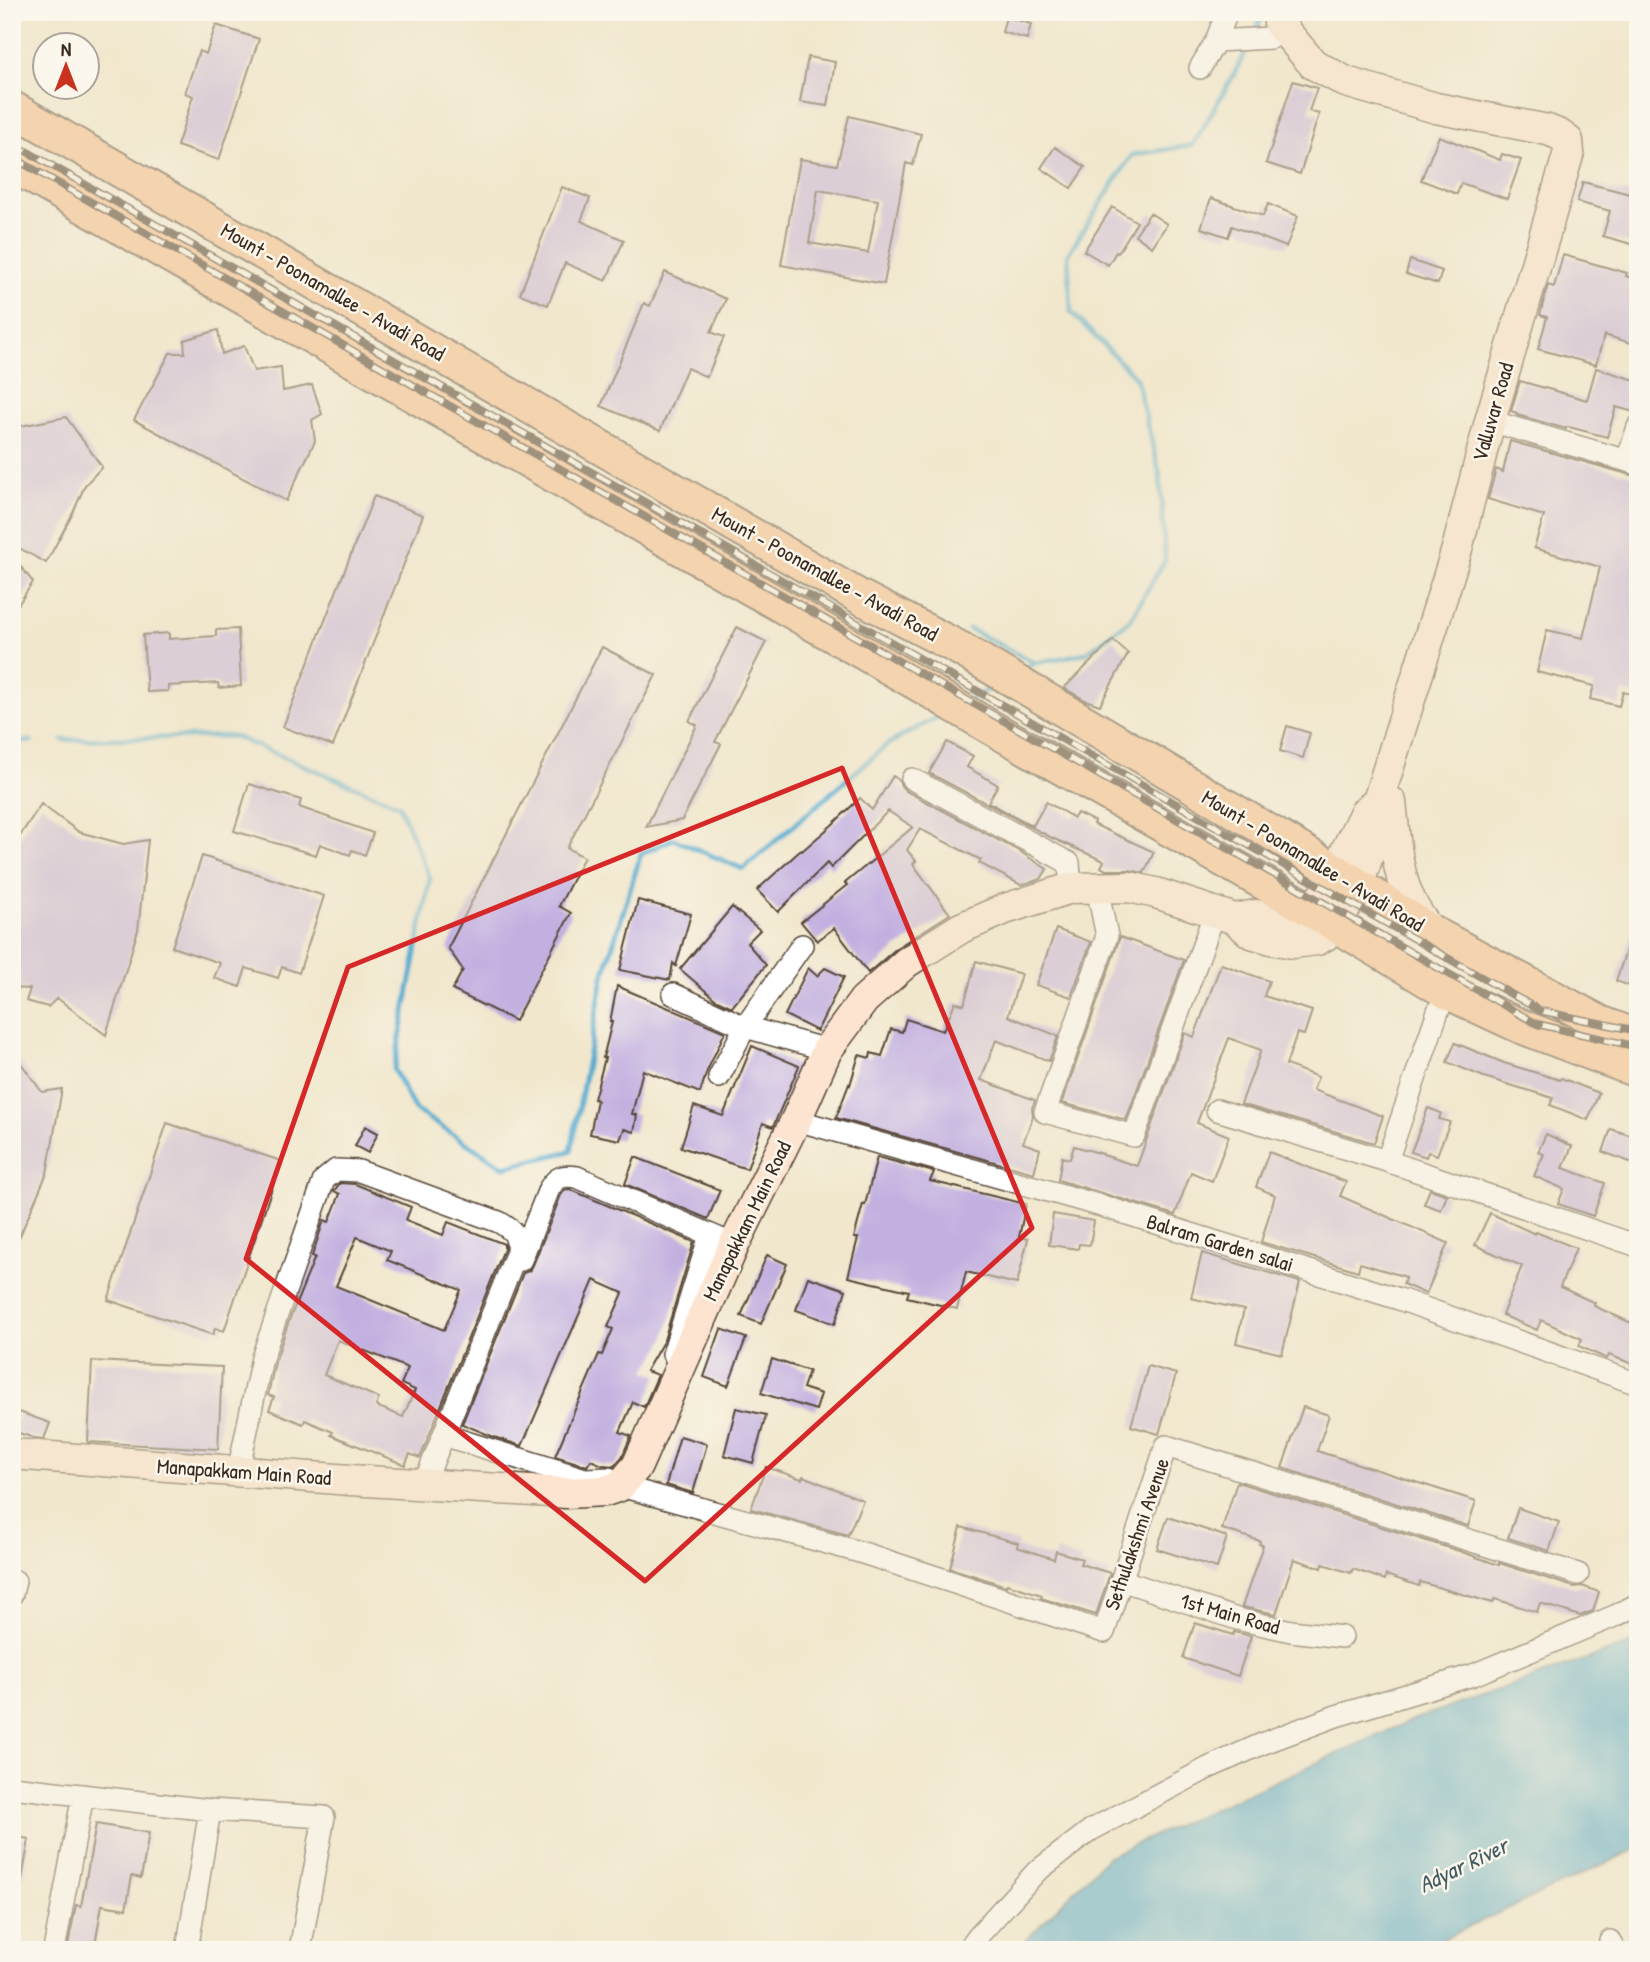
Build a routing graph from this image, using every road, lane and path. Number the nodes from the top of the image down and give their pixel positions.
1 (1227, 12) edge
2 (1278, 27) edge
3 (1216, 41) junction
4 (1200, 68) dead end
5 (12, 108) edge
6 (12, 165) edge
7 (1490, 421) junction
8 (1638, 426) edge
9 (1633, 462) edge
10 (1388, 766) junction
11 (912, 779) dead end
12 (1347, 878) junction
13 (1084, 888) junction
14 (1225, 916) junction
15 (1323, 917) junction
16 (1431, 932) junction
17 (802, 945) dead end
18 (1447, 992) junction
19 (673, 994) dead end
20 (745, 1027) junction
21 (1638, 1037) edge
22 (827, 1050) junction
23 (1638, 1071) edge
24 (719, 1077) dead end
25 (1217, 1110) dead end
26 (796, 1120) junction
27 (1387, 1161) junction
28 (722, 1240) junction
29 (1638, 1247) edge
30 (1638, 1384) edge
31 (453, 1438) junction
32 (12, 1454) edge
33 (238, 1472) junction
34 (430, 1485) junction
35 (620, 1486) junction
36 (1578, 1574) dead end
37 (12, 1580) edge
38 (1121, 1580) junction
39 (12, 1594) edge
40 (1638, 1604) edge
41 (1342, 1637) dead end
42 (12, 1787) edge
43 (83, 1795) junction
44 (210, 1810) junction
45 (54, 1950) edge
46 (187, 1950) edge
47 (300, 1950) edge
48 (968, 1950) edge

1 - 3 street
2 - 3 street
2 - 7 main road, Valluvar Road
3 - 4 street
5 - 12 main road, Mount - Poonamallee - Avadi Road
6 - 15 main road, Mount - Poonamallee - Avadi Road
7 - 9 street
7 - 10 main road, Valluvar Road
8 - 9 street
10 - 12 main road, Valluvar Road
10 - 16 main road
11 - 13 street
12 - 15 main road
12 - 16 main road, Mount - Poonamallee - Avadi Road
13 - 14 main road, Manapakkam Main Road
13 - 14 street
13 - 22 main road, Manapakkam Main Road
14 - 15 main road, Manapakkam Main Road
15 - 18 main road, Mount - Poonamallee - Avadi Road
16 - 21 main road, Mount - Poonamallee - Avadi Road
17 - 20 street
18 - 23 main road, Mount - Poonamallee - Avadi Road
18 - 27 street
19 - 20 street
20 - 22 street
20 - 24 street
22 - 26 main road, Manapakkam Main Road
25 - 27 street
26 - 28 main road, Manapakkam Main Road
26 - 30 street, Balram Garden salai
27 - 29 street
28 - 31 street
28 - 31 street
28 - 35 main road, Manapakkam Main Road
31 - 34 street
32 - 33 main road, Manapakkam Main Road
33 - 34 main road, Manapakkam Main Road
33 - 34 street
34 - 35 main road, Manapakkam Main Road
35 - 38 street, Sethulakshmi Avenue
36 - 38 street, Sethulakshmi Avenue
37 - 39 street
38 - 41 street, 1st Main Road
40 - 48 street
42 - 43 street
43 - 44 street
43 - 45 street
44 - 46 street
44 - 47 street

